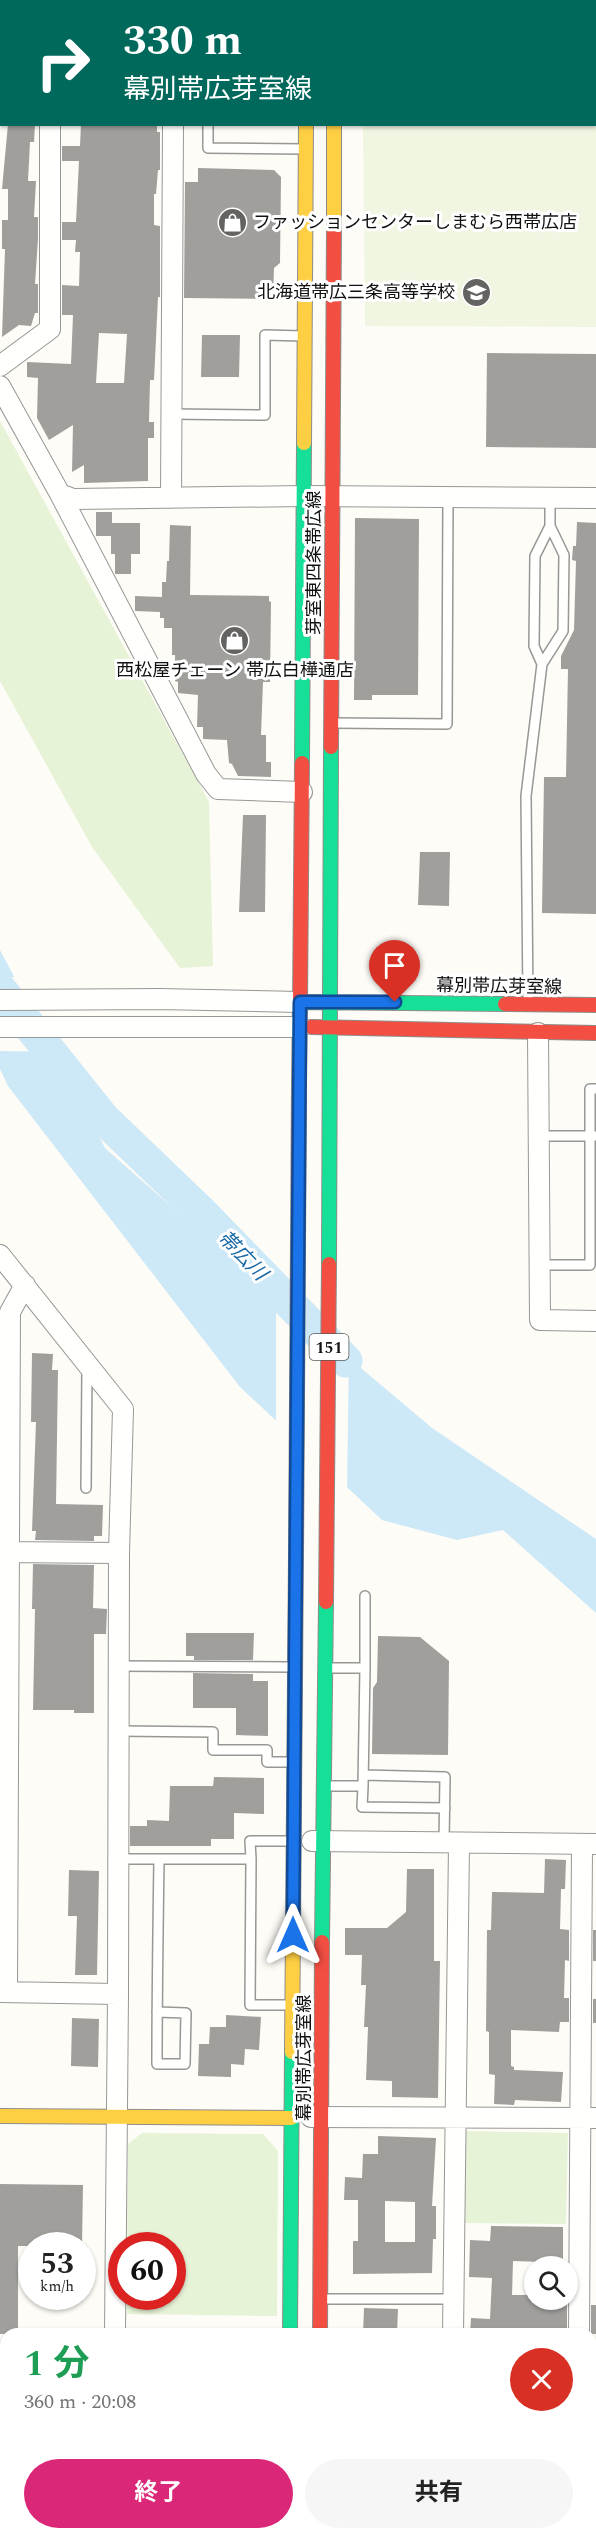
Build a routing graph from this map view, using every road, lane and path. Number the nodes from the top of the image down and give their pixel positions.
1 (50, 126) edge
2 (173, 126) edge
3 (208, 126) edge
4 (306, 126) edge
5 (334, 126) edge
6 (306, 149) junction
7 (305, 336) junction
8 (0, 366) edge
9 (0, 386) edge
10 (171, 414) junction
11 (60, 494) junction
12 (304, 496) junction
13 (333, 496) junction
14 (448, 497) junction
15 (171, 498) junction
16 (550, 498) junction
17 (596, 498) edge
18 (550, 526) junction
19 (542, 664) junction
20 (331, 723) junction
21 (302, 792) junction
22 (0, 1000) edge
23 (300, 1002) junction
24 (330, 1002) junction
25 (528, 1004) junction
26 (596, 1005) edge
27 (0, 1027) edge
28 (330, 1027) junction
29 (300, 1028) junction
30 (538, 1033) junction
31 (596, 1033) edge
32 (596, 1089) edge
33 (539, 1136) junction
34 (593, 1136) edge
35 (0, 1255) edge
36 (540, 1265) junction
37 (25, 1285) junction
38 (596, 1321) edge
39 (87, 1364) junction
40 (86, 1488) dead end
41 (4, 1552) edge
42 (119, 1553) junction
43 (365, 1596) dead end
44 (119, 1666) junction
45 (310, 1667) junction
46 (364, 1668) junction
47 (119, 1731) junction
48 (295, 1762) junction
49 (363, 1775) junction
50 (324, 1785) junction
51 (363, 1786) junction
52 (445, 1808) junction
53 (323, 1841) junction
54 (294, 1842) junction
55 (452, 1843) junction
56 (589, 1844) edge
57 (159, 1859) junction
58 (251, 1859) junction
59 (119, 1860) junction
60 (4, 1992) edge
61 (118, 1994) junction
62 (293, 2005) junction
63 (157, 2012) junction
64 (0, 2116) edge
65 (454, 2116) junction
66 (117, 2117) junction
67 (322, 2117) junction
68 (291, 2118) junction
69 (589, 2118) edge
70 (320, 2299) junction
71 (453, 2299) junction
72 (115, 2328) edge
73 (290, 2328) edge
74 (320, 2328) edge
75 (453, 2328) edge
76 (579, 2328) edge

1 - 8 street
2 - 10 street
3 - 6 lane
4 - 6 main road, 芽室東四条帯広線
5 - 13 main road, 芽室東四条帯広線
6 - 7 main road, 芽室東四条帯広線
7 - 10 lane
7 - 12 main road, 芽室東四条帯広線
9 - 11 street
10 - 15 street
11 - 15 street
11 - 21 street
12 - 13 street
12 - 15 street
12 - 21 main road, 芽室東四条帯広線
13 - 14 street
13 - 20 main road, 芽室東四条帯広線
14 - 16 street
14 - 20 lane
16 - 17 street
16 - 18 lane
18 - 19 lane
18 - 19 lane
19 - 25 lane
20 - 24 main road, 芽室東四条帯広線
21 - 23 main road, 芽室東四条帯広線
22 - 23 street
23 - 24 main road, 幕別帯広芽室線
23 - 29 main road, 幕別帯広芽室線 / 151
24 - 25 main road, 幕別帯広芽室線
24 - 28 main road, 幕別帯広芽室線 / 151
25 - 26 main road, 幕別帯広芽室線
27 - 29 street
28 - 29 main road
28 - 30 main road
28 - 45 main road, 幕別帯広芽室線 / 151
29 - 45 main road, 幕別帯広芽室線 / 151
30 - 31 main road
30 - 33 street
32 - 34 lane
33 - 34 lane
33 - 36 street
34 - 36 lane
35 - 37 street
36 - 38 street
37 - 39 street
37 - 41 street
39 - 40 lane
39 - 42 street
41 - 42 street
41 - 60 street
42 - 44 street
43 - 46 lane
44 - 45 lane
44 - 47 street
45 - 46 lane
45 - 48 main road, 幕別帯広芽室線 / 151
45 - 50 main road, 幕別帯広芽室線 / 151
46 - 49 lane
47 - 48 lane
47 - 59 street
48 - 54 main road, 幕別帯広芽室線 / 151
49 - 51 lane
49 - 52 lane
50 - 51 lane
50 - 53 main road, 幕別帯広芽室線 / 151
51 - 52 lane
52 - 55 lane
53 - 54 street
53 - 55 street
53 - 67 main road, 幕別帯広芽室線 / 151
54 - 58 lane
54 - 62 main road, 幕別帯広芽室線 / 151
55 - 56 street
55 - 65 street
56 - 69 street
57 - 58 lane
57 - 59 lane
57 - 63 lane
58 - 62 lane
59 - 61 street
60 - 61 street
61 - 66 street
62 - 68 main road, 幕別帯広芽室線 / 151
63 - 63 lane
64 - 66 main road
65 - 67 street
65 - 69 street
65 - 71 street
66 - 68 main road
66 - 72 street
67 - 68 street
67 - 70 main road, 幕別帯広芽室線 / 151
68 - 73 main road, 幕別帯広芽室線 / 151
69 - 76 street
70 - 71 lane
70 - 74 main road, 幕別帯広芽室線 / 151
71 - 75 street

